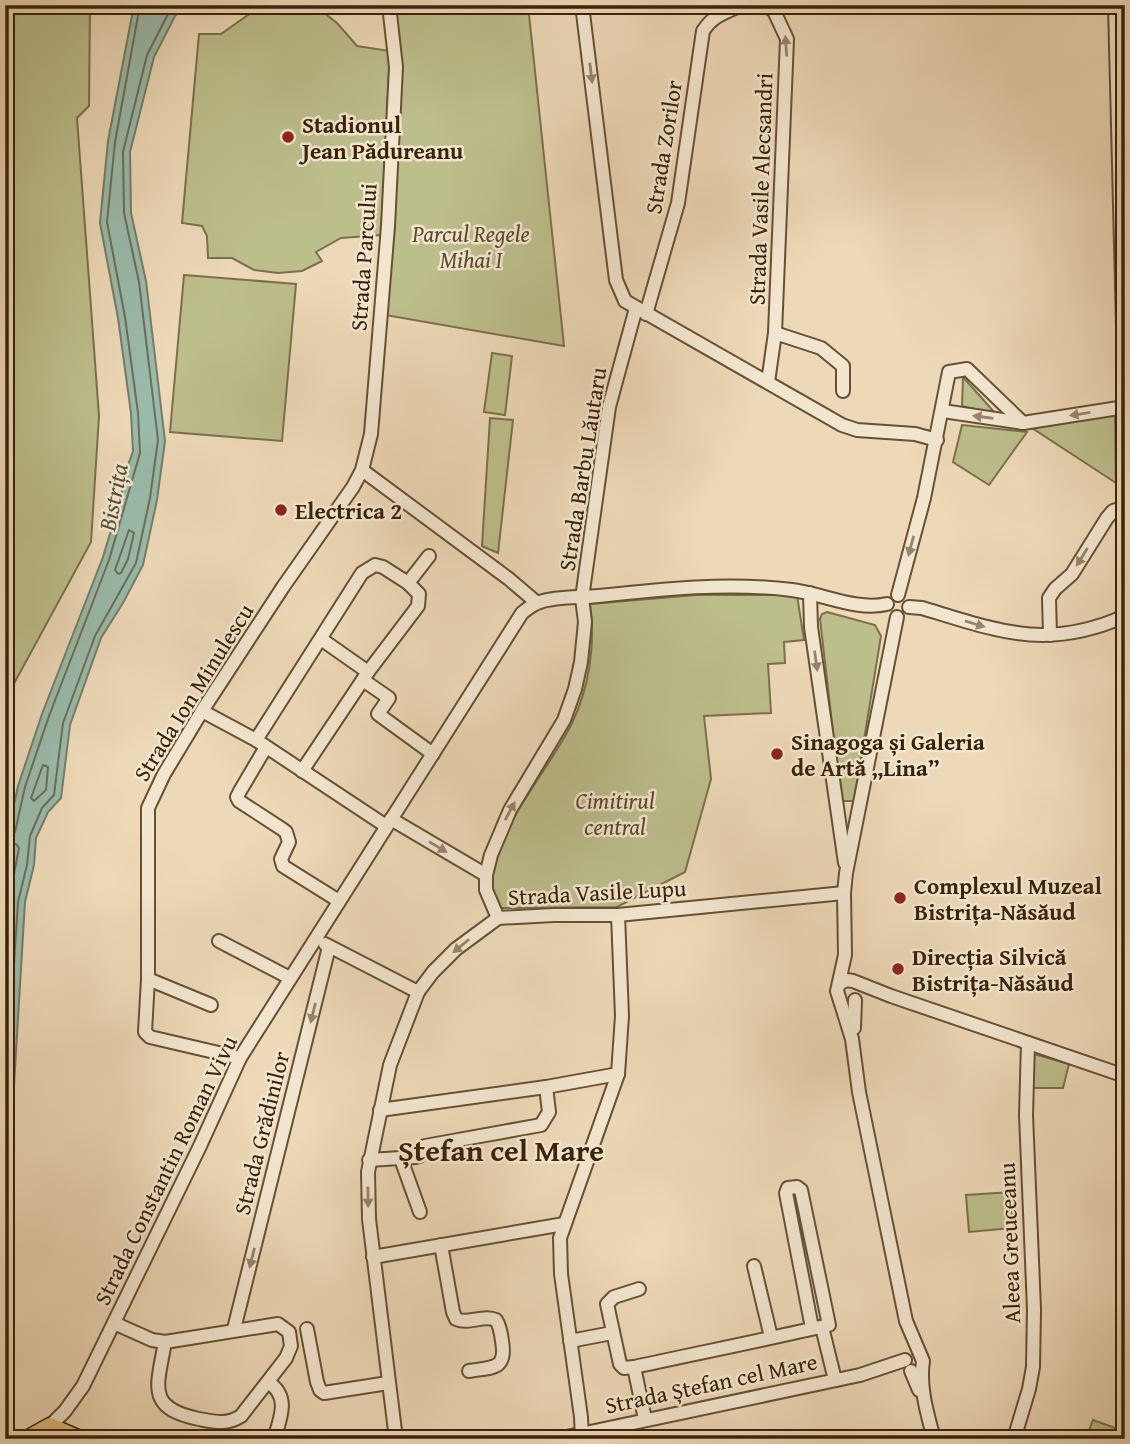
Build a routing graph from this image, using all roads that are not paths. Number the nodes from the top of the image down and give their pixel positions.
1 (389, 5) edge
2 (582, 5) edge
3 (741, 5) edge
4 (765, 5) edge
5 (1115, 5) edge
6 (641, 311) junction
7 (775, 333) junction
8 (768, 382) junction
9 (843, 391) dead end
10 (1125, 406) edge
11 (943, 411) junction
12 (1023, 423) junction
13 (937, 440) junction
14 (362, 470) junction
15 (1125, 507) edge
16 (429, 556) dead end
17 (408, 583) junction
18 (810, 593) junction
19 (898, 595) junction
20 (582, 598) junction
21 (537, 602) junction
22 (887, 604) junction
23 (909, 607) junction
24 (1125, 616) edge
25 (897, 617) junction
26 (1049, 635) junction
27 (321, 639) junction
28 (366, 676) junction
29 (202, 711) junction
30 (261, 744) junction
31 (433, 754) junction
32 (302, 771) junction
33 (389, 823) junction
34 (846, 873) junction
35 (486, 875) junction
36 (844, 893) junction
37 (339, 901) junction
38 (618, 915) junction
39 (498, 918) junction
40 (315, 939) junction
41 (219, 941) dead end
42 (329, 947) junction
43 (290, 978) junction
44 (148, 979) junction
45 (850, 982) junction
46 (418, 992) junction
47 (891, 996) junction
48 (856, 999) junction
49 (841, 1000) junction
50 (211, 1005) dead end
51 (852, 1039) junction
52 (1028, 1043) junction
53 (240, 1058) junction
54 (618, 1074) junction
55 (1125, 1076) edge
56 (546, 1087) junction
57 (380, 1110) junction
58 (401, 1159) junction
59 (369, 1160) junction
60 (420, 1212) dead end
61 (564, 1224) junction
62 (441, 1245) junction
63 (373, 1256) junction
64 (754, 1266) dead end
65 (639, 1289) dead end
66 (114, 1323) junction
67 (817, 1327) junction
68 (234, 1329) junction
69 (307, 1329) dead end
70 (612, 1333) junction
71 (771, 1337) junction
72 (570, 1341) junction
73 (165, 1342) junction
74 (912, 1364) junction
75 (634, 1367) junction
76 (469, 1371) dead end
77 (835, 1380) junction
78 (268, 1382) junction
79 (388, 1383) junction
80 (645, 1419) junction
81 (50, 1426) junction
82 (582, 1436) edge
83 (29, 1437) edge
84 (80, 1439) edge
85 (274, 1439) edge
86 (396, 1439) edge
87 (557, 1439) edge
88 (934, 1439) edge
89 (1014, 1439) edge

1 - 14 street, Strada Parcului
2 -> 6 street
3 - 6 street, Strada Zorilor
7 -> 4 street, Strada Vasile Alecsandri
5 - 10 street
6 - 8 street
6 - 20 street, Strada Barbu Lăutaru
7 - 8 street, Strada Vasile Alecsandri
7 - 9 street
8 - 13 street
10 -> 12 street
12 -> 11 street
11 - 12 street
11 - 13 street
13 -> 19 street
14 - 21 street
14 - 29 street, Strada Ion Minulescu
15 -> 26 street
16 - 17 street
17 - 27 street
17 - 28 street
18 - 20 street
18 - 22 street
18 -> 34 street
19 - 22 street
19 - 23 street
20 - 21 street
35 -> 20 street, Strada Barbu Lăutaru
21 - 31 street, Strada Constantin Roman Vivu
22 - 25 street
23 - 25 street
23 -> 26 street
24 - 26 street
25 - 34 street
27 - 28 street
27 - 30 street
28 - 31 street
28 - 32 street
29 - 30 street
29 - 44 street, Strada Ion Minulescu
30 - 32 street
30 - 37 street
31 - 33 street, Strada Constantin Roman Vivu
32 - 33 street
33 -> 35 street
33 - 37 street, Strada Constantin Roman Vivu
34 - 36 street
35 - 39 street
36 - 38 street, Strada Vasile Lupu
36 - 45 street
37 - 40 street, Strada Constantin Roman Vivu
38 - 39 street, Strada Vasile Lupu
38 - 54 street
39 -> 46 street, Strada Vasile Lupu
40 - 42 street
40 - 43 street, Strada Constantin Roman Vivu
41 - 43 street
42 - 46 street
42 -> 68 street, Strada Grădinilor
43 - 53 street, Strada Constantin Roman Vivu
44 - 50 street
44 - 53 street, Strada Ion Minulescu
45 - 47 street
45 - 48 street
45 - 49 street
46 - 57 street, Strada Vasile Lupu
47 - 48 street
47 - 52 street
48 - 49 street
48 - 51 street
49 - 51 street
51 - 74 street
52 - 55 street
52 - 89 street, Aleea Greuceanu
53 - 66 street, Strada Constantin Roman Vivu
54 - 56 street
54 - 61 street
56 - 57 street
56 - 58 street
57 - 59 street, Strada Vasile Lupu
58 - 59 street
58 - 60 street
59 -> 63 street, Strada Vasile Lupu
61 - 62 street
61 - 72 street
62 - 63 street
62 - 76 street
63 - 79 street, Strada Vasile Lupu
64 - 71 street
65 - 70 street
66 - 73 street
66 - 81 street, Strada Constantin Roman Vivu
67 - 67 street
67 - 71 street
67 - 77 street
68 - 73 street
68 - 78 street
69 - 79 street
70 - 72 street
70 - 75 street
71 - 75 street
72 - 82 street
73 - 78 street
74 - 77 street, Strada Ștefan cel Mare
74 - 88 street
75 - 80 street
77 - 80 street, Strada Ștefan cel Mare
78 - 85 street
79 - 86 street, Strada Vasile Lupu
80 - 82 street, Strada Ștefan cel Mare
81 - 83 main road
81 - 84 main road
82 - 87 street, Strada Ștefan cel Mare

